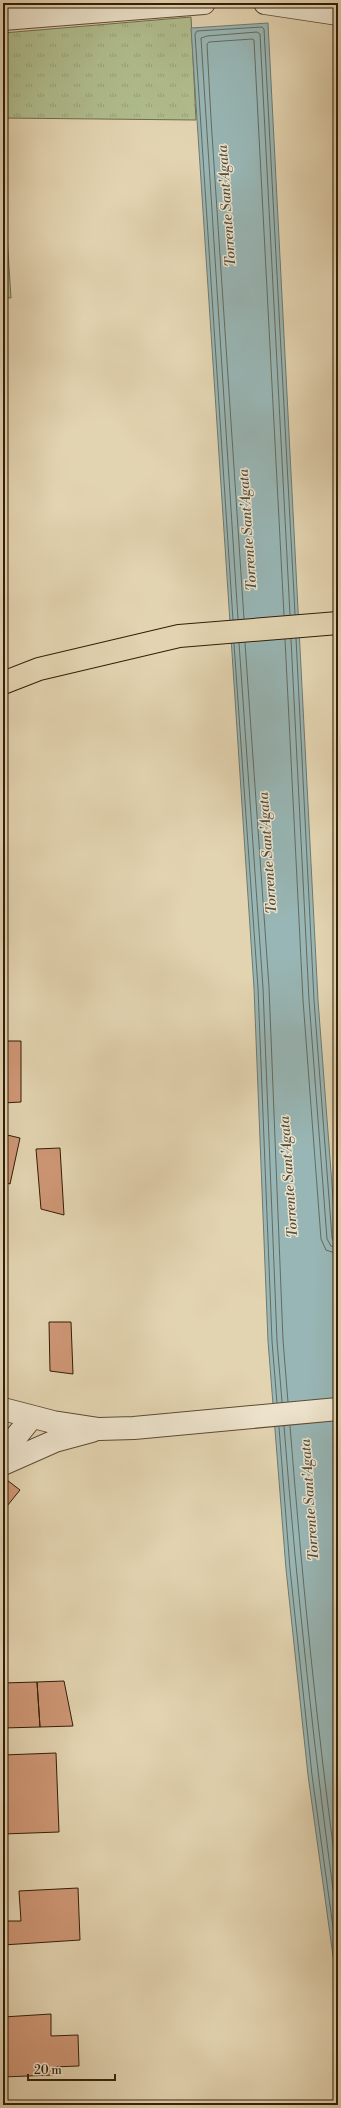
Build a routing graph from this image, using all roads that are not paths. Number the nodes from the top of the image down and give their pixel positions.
1 (204, 3) edge
2 (264, 3) edge
3 (338, 14) edge
4 (3, 19) edge
5 (338, 623) edge
6 (3, 683) edge
7 (3, 1409) edge
8 (338, 1409) edge
9 (32, 1417) junction
10 (99, 1430) junction
11 (3, 1453) edge
12 (3, 1464) edge

1 - 4 street
2 - 3 street
5 - 6 main road
7 - 9 street
8 - 10 street
9 - 10 street
9 - 11 street
10 - 12 street

